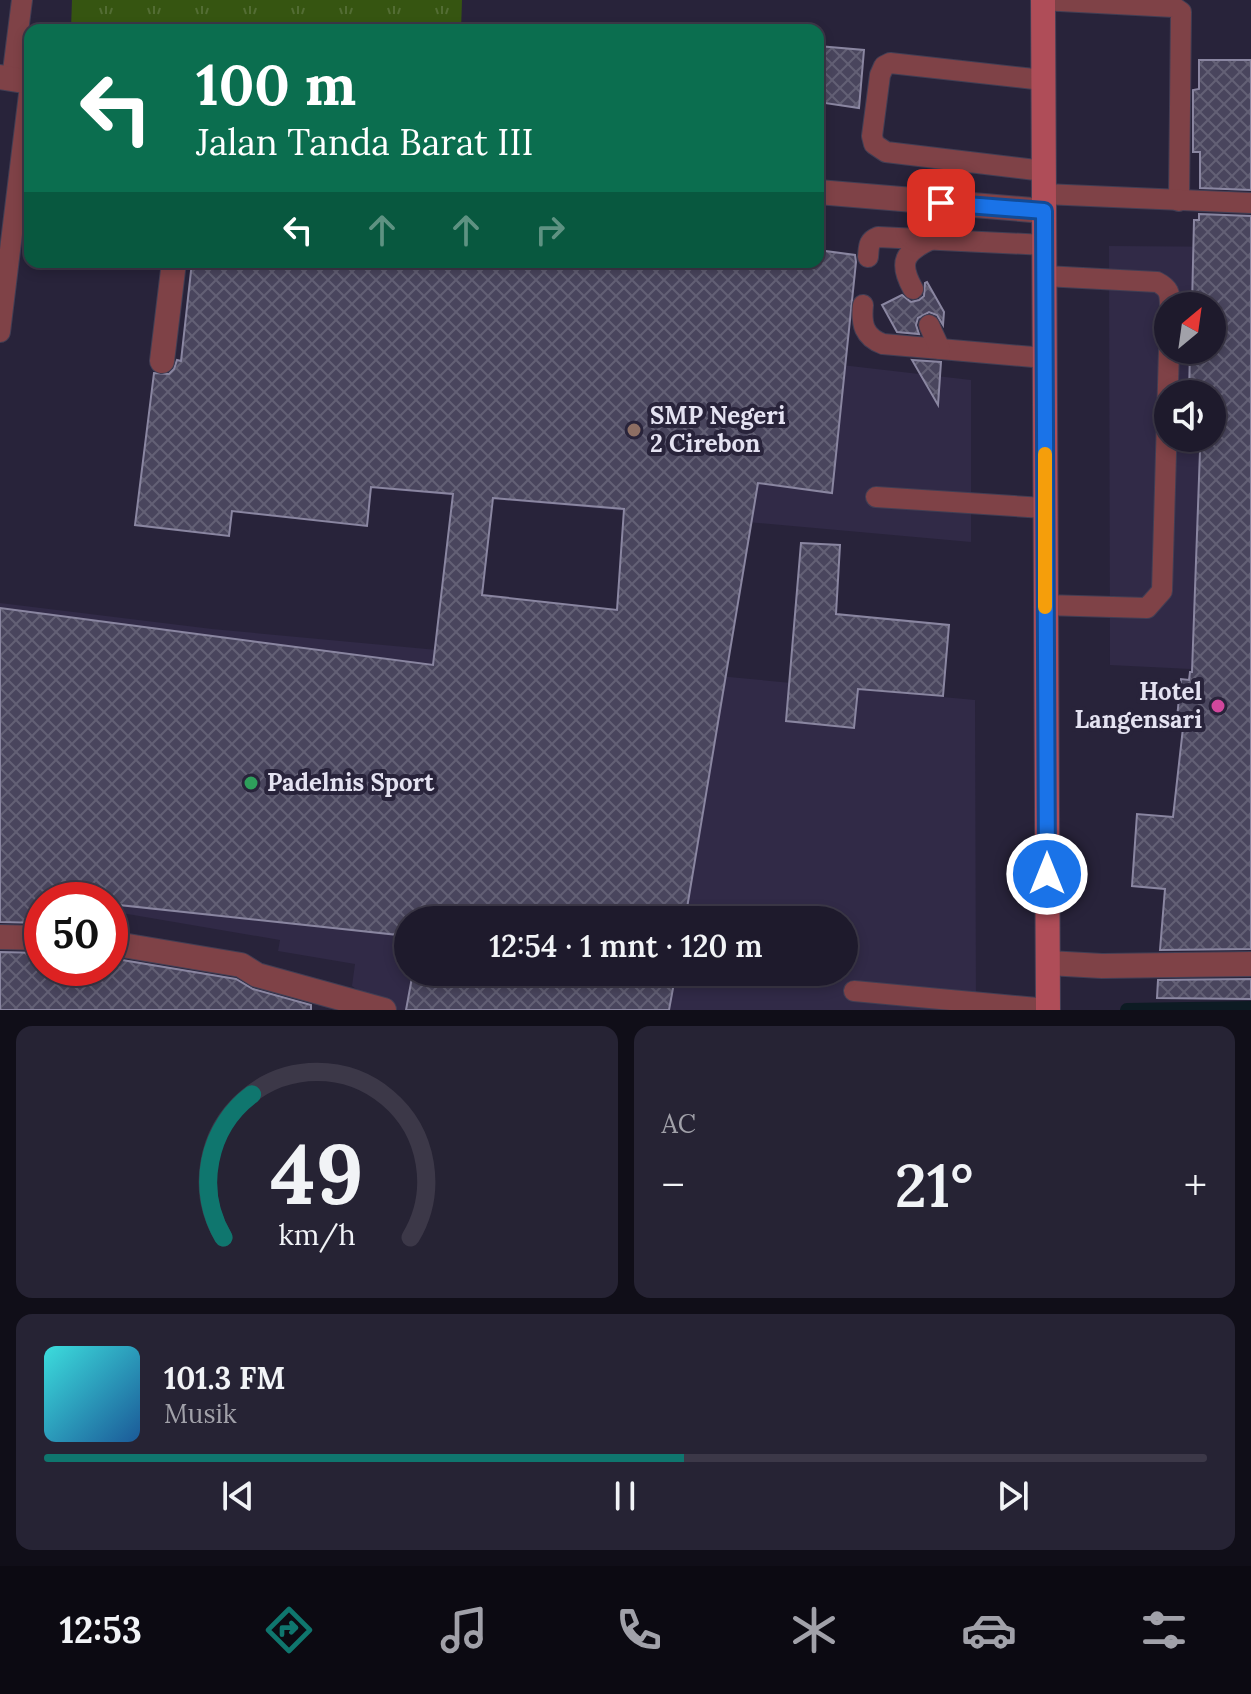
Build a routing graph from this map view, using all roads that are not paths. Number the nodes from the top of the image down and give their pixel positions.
1 (22, 0) edge
2 (1042, 0) edge
3 (1043, 80) junction
4 (18, 81) edge
5 (824, 192) edge
6 (1044, 192) junction
7 (1179, 201) junction
8 (1251, 203) edge
9 (932, 239) junction
10 (1045, 245) junction
11 (868, 257) dead end
12 (173, 268) edge
13 (1045, 276) junction
14 (913, 289) dead end
15 (1168, 292) edge
16 (863, 305) dead end
17 (929, 325) dead end
18 (0, 332) edge
19 (940, 349) junction
20 (1045, 358) junction
21 (162, 361) dead end
22 (1169, 364) edge
23 (876, 497) dead end
24 (1044, 508) junction
25 (1045, 605) junction
26 (0, 937) edge
27 (24, 938) edge
28 (128, 944) edge
29 (1048, 963) junction
30 (1251, 964) edge
31 (854, 991) dead end
32 (384, 1010) edge
33 (1048, 1010) edge

1 - 4 lane
2 - 3 main road
2 - 7 lane
3 - 6 main road
3 - 6 lane
4 - 18 lane
5 - 6 street
6 - 7 lane
6 - 10 main road
7 - 8 lane
9 - 10 lane
9 - 11 lane
9 - 14 lane
10 - 13 main road
12 - 21 street
13 - 15 lane
13 - 20 main road
16 - 19 lane
17 - 19 lane
19 - 20 lane
20 - 24 main road
22 - 25 lane
23 - 24 lane
24 - 25 main road
25 - 29 main road
26 - 27 street
28 - 32 street
29 - 30 street
29 - 33 main road
31 - 33 lane

